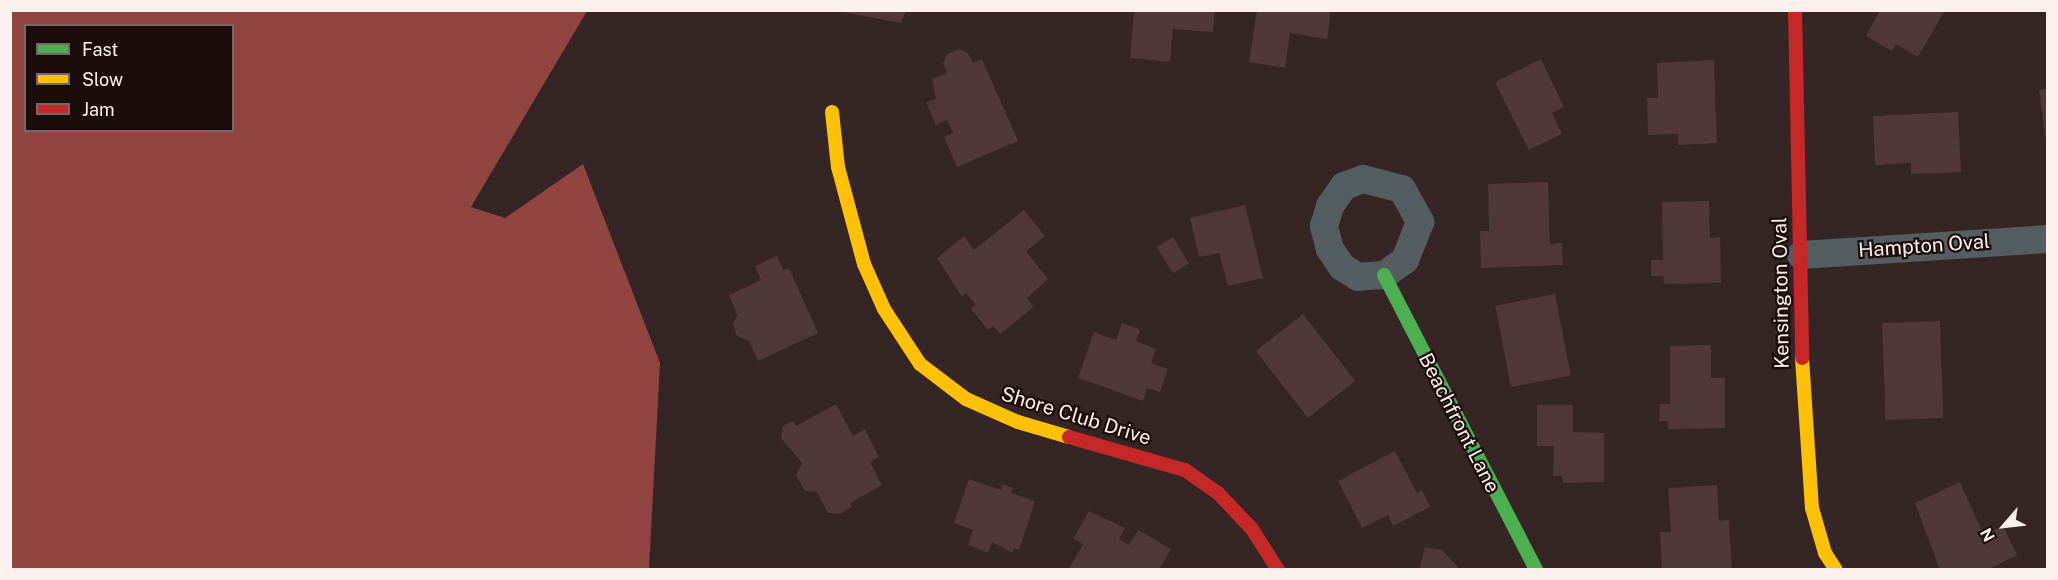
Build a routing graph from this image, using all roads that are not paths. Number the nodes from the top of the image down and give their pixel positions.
1 (1795, 10) edge
2 (832, 112) dead end
3 (2048, 239) edge
4 (1801, 255) junction
5 (1384, 275) dead end
6 (1278, 570) edge
7 (1536, 570) edge
8 (1836, 570) edge

1 - 4 street, Kensington Oval
2 - 6 street, Shore Club Drive
3 - 4 street, Hampton Oval
4 - 8 street, Kensington Oval
5 - 7 street, Beachfront Lane

